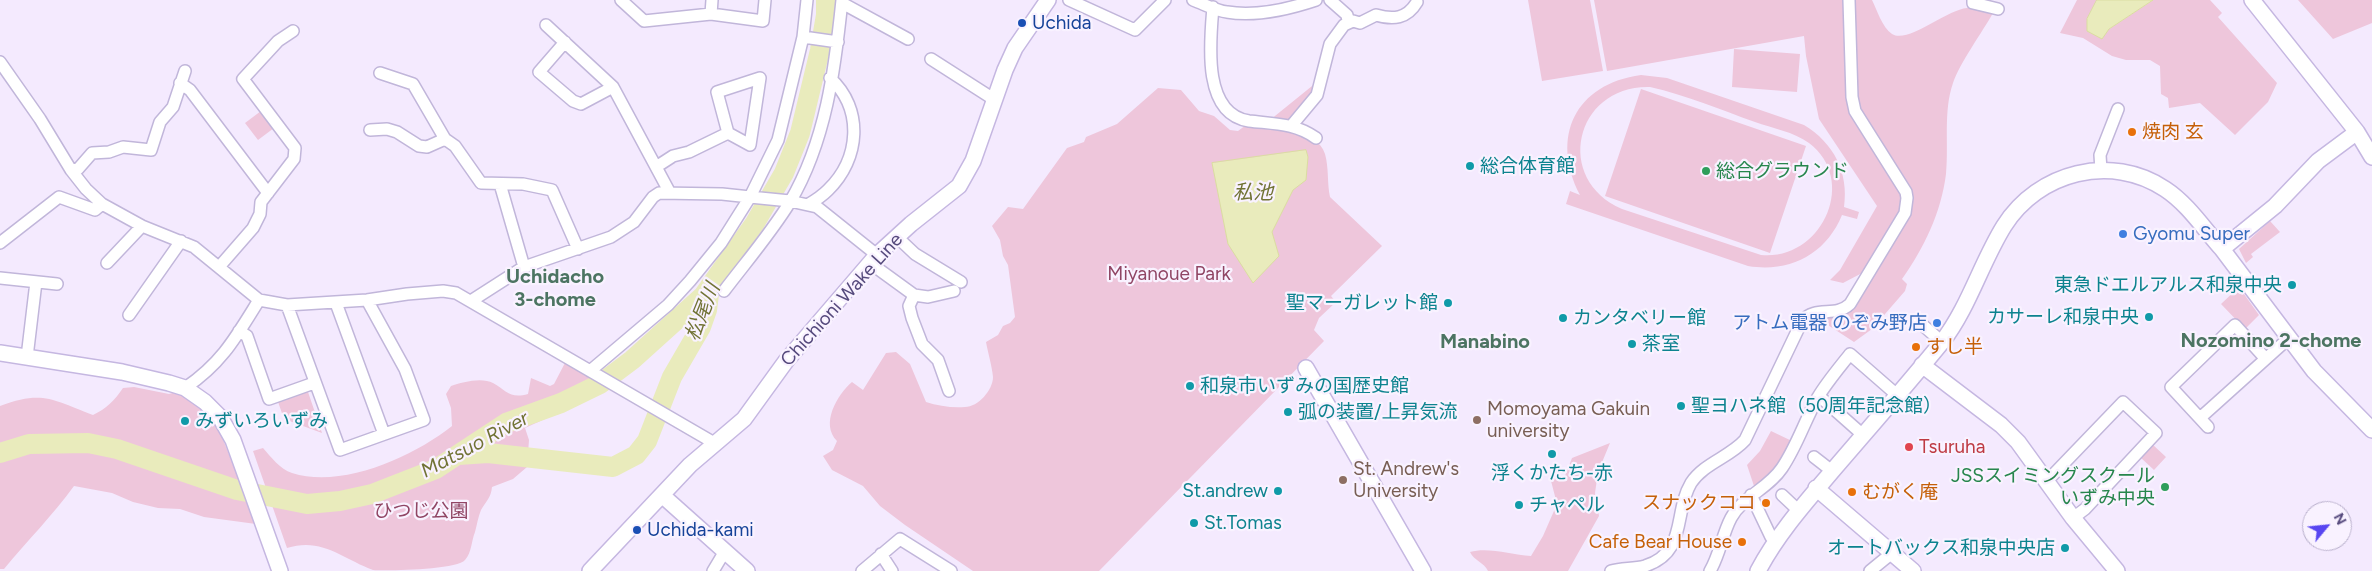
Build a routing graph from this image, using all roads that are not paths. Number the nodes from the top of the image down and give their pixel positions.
1 (621, 0) edge
2 (712, 0) edge
3 (765, 0) edge
4 (807, 0) edge
5 (1048, 0) edge
6 (1069, 0) edge
7 (1165, 0) edge
8 (1193, 0) edge
9 (1316, 0) edge
10 (1330, 0) edge
11 (1849, 0) edge
12 (1972, 0) edge
13 (2252, 0) edge
14 (842, 1) edge
15 (1417, 2) dead end
16 (1213, 7) junction
17 (1998, 9) dead end
18 (711, 14) junction
19 (1348, 21) junction
20 (546, 25) dead end
21 (293, 31) dead end
22 (804, 37) junction
23 (908, 39) dead end
24 (565, 42) junction
25 (837, 42) junction
26 (931, 59) dead end
27 (0, 62) edge
28 (185, 71) dead end
29 (380, 73) dead end
30 (830, 78) junction
31 (180, 83) junction
32 (613, 87) junction
33 (995, 100) junction
34 (2118, 109) dead end
35 (1292, 125) junction
36 (370, 130) dead end
37 (2358, 132) junction
38 (728, 133) junction
39 (1316, 138) dead end
40 (445, 139) junction
41 (2372, 157) edge
42 (656, 167) junction
43 (71, 170) junction
44 (2100, 170) junction
45 (500, 184) junction
46 (268, 193) junction
47 (670, 194) junction
48 (753, 197) junction
49 (787, 201) junction
50 (102, 204) junction
51 (810, 204) junction
52 (142, 226) junction
53 (897, 237) junction
54 (181, 241) junction
55 (0, 243) edge
56 (578, 249) junction
57 (2222, 249) junction
58 (873, 259) junction
59 (107, 263) dead end
60 (219, 266) junction
61 (524, 267) junction
62 (0, 278) edge
63 (36, 282) junction
64 (961, 282) dead end
65 (56, 284) dead end
66 (724, 291) dead end
67 (954, 291) dead end
68 (914, 295) junction
69 (260, 300) junction
70 (367, 300) junction
71 (471, 301) junction
72 (336, 303) junction
73 (287, 305) junction
74 (130, 308) dead end
75 (1918, 321) dead end
76 (239, 331) junction
77 (2289, 338) junction
78 (1942, 342) junction
79 (0, 353) edge
80 (27, 357) junction
81 (2265, 358) junction
82 (1922, 365) junction
83 (1306, 368) dead end
84 (593, 373) junction
85 (314, 383) junction
86 (185, 388) junction
87 (949, 391) dead end
88 (1897, 395) junction
89 (1819, 396) junction
90 (2200, 418) junction
91 (2208, 427) dead end
92 (2372, 430) edge
93 (384, 434) junction
94 (1863, 435) junction
95 (716, 444) junction
96 (1814, 456) dead end
97 (1832, 471) junction
98 (2047, 481) junction
99 (1816, 488) junction
100 (1782, 495) dead end
101 (663, 496) junction
102 (1751, 496) junction
103 (1799, 511) junction
104 (2073, 518) junction
105 (1776, 540) junction
106 (725, 551) junction
107 (1892, 553) junction
108 (881, 554) junction
109 (280, 571) edge
110 (590, 571) edge
111 (713, 571) edge
112 (747, 571) edge
113 (862, 571) edge
114 (892, 571) edge
115 (952, 571) edge
116 (1423, 571) edge
117 (1610, 571) edge
118 (1710, 571) edge
119 (1758, 571) edge
120 (1870, 571) edge
121 (1913, 571) edge
122 (2117, 571) edge

1 - 18 street
2 - 18 street
3 - 18 street
4 - 22 street
5 - 33 street, Chichioni Wake Line
6 - 7 street
8 - 16 street
9 - 16 street
10 - 19 street
11 - 117 street
12 - 17 street
13 - 37 street
14 - 23 street
14 - 25 street
15 - 19 street
16 - 35 street
19 - 35 street
20 - 24 street
21 - 46 street
22 - 25 street
22 - 48 street
24 - 32 street
24 - 32 street
25 - 30 street
26 - 33 street
27 - 43 street
28 - 31 street
29 - 40 street
30 - 49 street
30 - 51 street
31 - 43 street
31 - 46 street
32 - 42 street
33 - 53 street, Chichioni Wake Line
34 - 44 street
35 - 39 street
36 - 40 street
37 - 41 street
37 - 57 street
38 - 38 street
38 - 42 street
40 - 45 street
42 - 47 street
43 - 50 street
44 - 57 street
44 - 78 street
45 - 56 street
45 - 61 street
46 - 60 street
47 - 48 street
47 - 56 street
48 - 49 street
48 - 84 street
49 - 51 street
49 - 66 street
50 - 52 street
50 - 55 street
51 - 58 street
52 - 54 street
52 - 59 street
53 - 58 street, Chichioni Wake Line
53 - 64 street
54 - 60 street
54 - 74 street
56 - 61 street
57 - 77 street
58 - 68 street
58 - 95 street, Chichioni Wake Line
60 - 69 street
61 - 71 street
62 - 63 street
63 - 65 street
63 - 80 street
67 - 68 street
68 - 87 street
69 - 73 street
69 - 76 street
70 - 71 street
70 - 72 street
70 - 93 street
71 - 84 street
72 - 73 street
72 - 93 street
73 - 85 street
75 - 78 street
76 - 85 street
76 - 86 street
77 - 81 street
77 - 92 street
78 - 82 street
79 - 80 street
80 - 86 street
81 - 90 street
81 - 90 street
82 - 88 street
82 - 98 street
83 - 116 street
84 - 95 street
85 - 93 street
86 - 109 street
88 - 89 street
88 - 94 street
89 - 94 street
89 - 102 street
90 - 91 street
94 - 97 street
95 - 101 street, Chichioni Wake Line
96 - 97 street
97 - 99 street
98 - 104 street
98 - 104 street
99 - 103 street
99 - 107 street
100 - 103 street
101 - 106 street
101 - 110 street, Chichioni Wake Line
102 - 105 street
102 - 118 street
103 - 105 street
104 - 122 street
105 - 119 street
106 - 111 street
106 - 112 street
107 - 120 street
107 - 121 street
108 - 113 street
108 - 114 street
108 - 115 street

